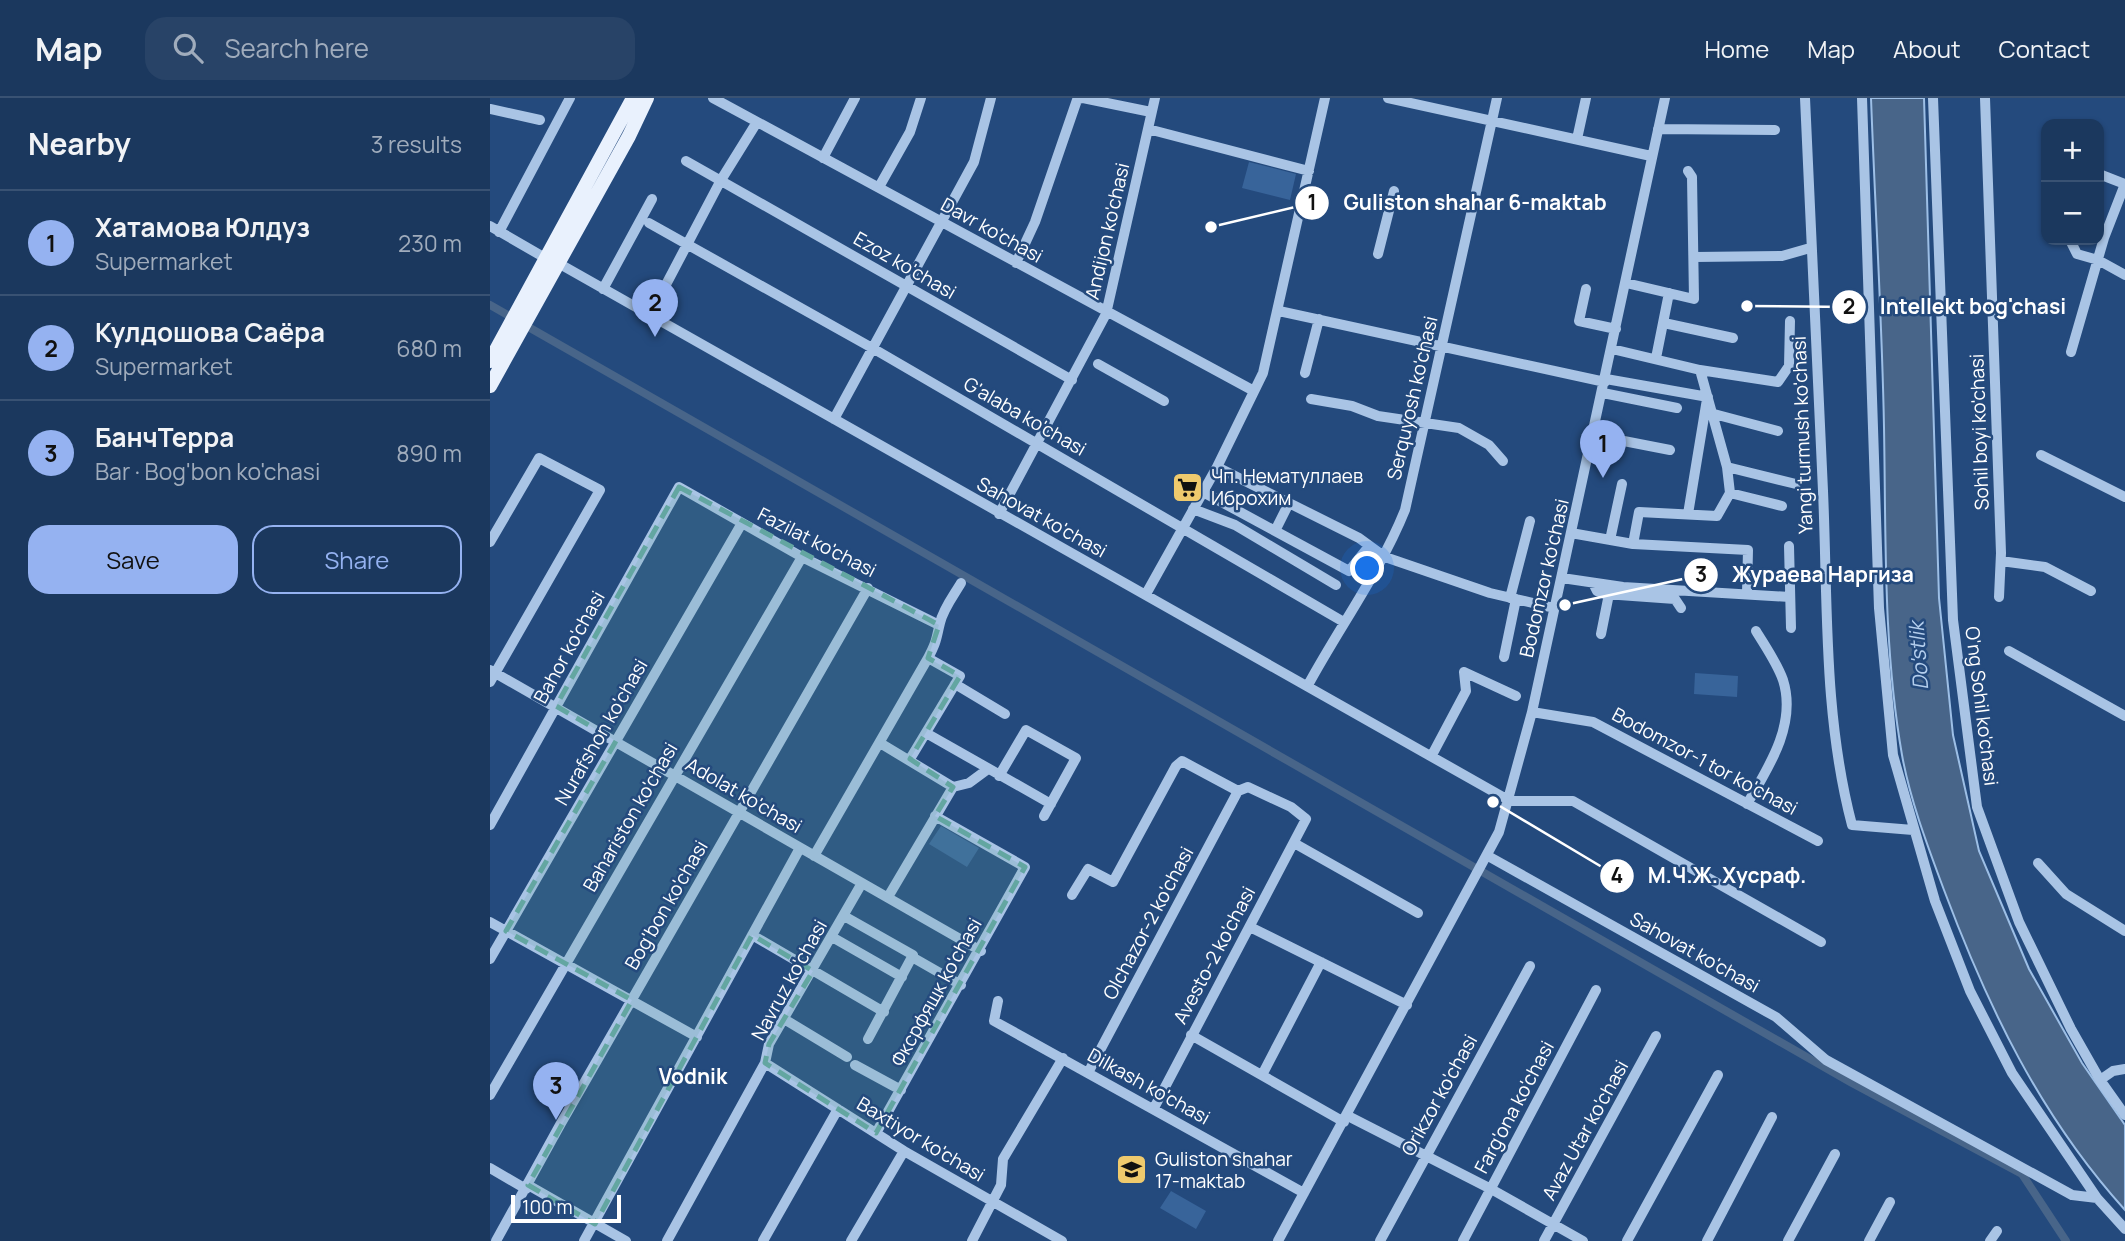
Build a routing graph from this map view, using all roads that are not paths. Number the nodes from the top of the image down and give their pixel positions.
1 (570, 98) edge
2 (633, 98) edge
3 (647, 98) edge
4 (713, 98) edge
5 (855, 98) edge
6 (921, 98) edge
7 (991, 98) edge
8 (1082, 98) edge
9 (1155, 98) edge
10 (1325, 98) edge
11 (1388, 98) edge
12 (1497, 98) edge
13 (1586, 98) edge
14 (1665, 98) edge
15 (1805, 98) edge
16 (1862, 98) edge
17 (1934, 98) edge
18 (1985, 98) edge
19 (490, 109) edge
20 (1151, 112) junction
21 (540, 120) dead end
22 (1492, 120) junction
23 (757, 122) junction
24 (1148, 129) junction
25 (1658, 129) junction
26 (1774, 130) dead end
27 (1577, 139) junction
28 (1651, 156) junction
29 (823, 158) junction
30 (686, 161) dead end
31 (1309, 171) junction
32 (1688, 171) dead end
33 (2104, 176) edge
34 (721, 180) junction
35 (2125, 184) edge
36 (878, 187) junction
37 (1394, 191) dead end
38 (652, 199) dead end
39 (649, 223) dead end
40 (942, 223) junction
41 (495, 229) edge
42 (688, 244) junction
43 (2072, 245) edge
44 (1811, 248) junction
45 (1378, 254) dead end
46 (1695, 257) junction
47 (2098, 260) junction
48 (553, 261) junction
49 (1016, 262) junction
50 (2125, 275) edge
51 (1626, 283) junction
52 (907, 286) junction
53 (603, 289) junction
54 (1586, 289) dead end
55 (1669, 293) junction
56 (1279, 311) junction
57 (1106, 314) junction
58 (650, 315) junction
59 (1319, 319) junction
60 (1790, 321) dead end
61 (1664, 323) junction
62 (1616, 329) junction
63 (512, 334) junction
64 (1733, 338) dead end
65 (1442, 345) junction
66 (874, 349) junction
67 (1612, 349) junction
68 (2071, 352) dead end
69 (1656, 358) junction
70 (490, 361) edge
71 (1098, 364) dead end
72 (1700, 370) junction
73 (1305, 373) dead end
74 (1072, 380) junction
75 (1605, 385) junction
76 (490, 386) edge
77 (1254, 391) junction
78 (1708, 395) junction
79 (1311, 399) dead end
80 (1164, 401) dead end
81 (1677, 408) dead end
82 (1714, 414) junction
83 (834, 419) junction
84 (1425, 421) junction
85 (1778, 431) dead end
86 (1593, 435) junction
87 (1036, 443) junction
88 (1670, 450) dead end
89 (2041, 456) dead end
90 (1503, 461) dead end
91 (1217, 467) junction
92 (1727, 467) junction
93 (1622, 484) dead end
94 (1796, 484) dead end
95 (679, 487) joint
96 (1203, 492) junction
97 (1730, 493) junction
98 (2125, 497) edge
99 (1289, 503) junction
100 (1782, 506) dead end
101 (1193, 509) junction
102 (999, 513) junction
103 (1688, 514) junction
104 (1530, 521) dead end
105 (742, 523) junction
106 (1182, 528) junction
107 (1276, 529) junction
108 (1572, 533) junction
109 (1610, 540) junction
110 (490, 542) edge
111 (1633, 544) junction
112 (1369, 546) junction
113 (1789, 546) dead end
114 (802, 557) junction
115 (1385, 557) junction
116 (2001, 561) junction
117 (1562, 578) junction
118 (961, 583) dead end
119 (1592, 583) junction
120 (1336, 585) dead end
121 (868, 588) junction
122 (2091, 591) dead end
123 (1747, 593) junction
124 (1146, 594) junction
125 (1609, 594) junction
126 (1790, 597) junction
127 (1999, 597) dead end
128 (1513, 598) junction
129 (1554, 608) junction
130 (1681, 608) dead end
131 (1342, 621) junction
132 (939, 625) junction
133 (1791, 628) dead end
134 (1756, 631) dead end
135 (1601, 634) dead end
136 (2009, 651) dead end
137 (1504, 657) dead end
138 (928, 658) junction
139 (492, 675) edge
140 (957, 680) junction
141 (1308, 685) junction
142 (1516, 696) dead end
143 (556, 706) junction
144 (1532, 712) junction
145 (1005, 714) dead end
146 (2125, 716) edge
147 (926, 733) junction
148 (616, 741) junction
149 (880, 743) junction
150 (1432, 755) junction
151 (910, 759) junction
152 (988, 769) junction
153 (676, 775) junction
154 (999, 776) junction
155 (953, 787) junction
156 (1238, 791) junction
157 (1510, 801) junction
158 (1051, 804) junction
159 (1747, 804) junction
160 (740, 813) junction
161 (935, 816) junction
162 (1044, 816) dead end
163 (490, 825) edge
164 (1913, 830) junction
165 (1818, 841) dead end
166 (1294, 843) junction
167 (800, 848) junction
168 (814, 856) junction
169 (1486, 860) junction
170 (2038, 863) dead end
171 (862, 883) junction
172 (1072, 895) dead end
173 (888, 897) junction
174 (1418, 913) dead end
175 (844, 915) junction
176 (490, 922) edge
177 (1250, 927) junction
178 (506, 931) junction
179 (2125, 931) edge
180 (751, 935) junction
181 (832, 937) junction
182 (1821, 942) dead end
183 (981, 951) junction
184 (912, 956) junction
185 (490, 959) edge
186 (1321, 962) junction
187 (565, 964) junction
188 (1530, 967) dead end
189 (813, 971) junction
190 (902, 977) junction
191 (961, 985) junction
192 (1596, 990) dead end
193 (632, 1000) junction
194 (998, 1001) dead end
195 (1407, 1005) junction
196 (884, 1012) junction
197 (784, 1018) junction
198 (1191, 1035) junction
199 (1656, 1036) dead end
200 (697, 1037) junction
201 (868, 1039) dead end
202 (1063, 1058) junction
203 (765, 1063) junction
204 (2125, 1069) edge
205 (1089, 1071) junction
206 (1262, 1075) junction
207 (1718, 1075) dead end
208 (2100, 1080) junction
209 (901, 1090) junction
210 (490, 1095) edge
211 (1154, 1108) junction
212 (838, 1110) junction
213 (2125, 1115) edge
214 (1772, 1117) dead end
215 (1346, 1119) junction
216 (876, 1133) junction
217 (904, 1151) junction
218 (1835, 1154) dead end
219 (1426, 1156) junction
220 (490, 1168) edge
221 (527, 1187) junction
222 (1491, 1189) junction
223 (1304, 1194) junction
224 (2097, 1198) junction
225 (992, 1201) junction
226 (1890, 1202) dead end
227 (1554, 1223) junction
228 (595, 1224) junction
229 (2125, 1229) edge
230 (496, 1241) edge
231 (584, 1241) edge
232 (626, 1241) edge
233 (667, 1241) edge
234 (763, 1241) edge
235 (851, 1241) edge
236 (972, 1241) edge
237 (1062, 1241) edge
238 (1278, 1241) edge
239 (1380, 1241) edge
240 (1463, 1241) edge
241 (1544, 1241) edge
242 (1583, 1241) edge
243 (1627, 1241) edge
244 (1706, 1241) edge
245 (1788, 1241) edge
246 (1869, 1241) edge

1 - 41 street
2 - 48 main road
3 - 48 main road
4 - 23 street, Davr ko'chasi
5 - 29 street
6 - 36 street
7 - 40 street
8 - 20 street
8 - 49 street
9 - 20 street, Andijon ko'chasi
10 - 31 street
11 - 22 street
12 - 22 street, Serquyosh ko'chasi
13 - 27 street
14 - 25 street, Bodomzor ko'chasi
15 - 44 street, Yangi turmush ko'chasi
16 - 164 street
17 - 208 street, O'ng Sohil ko'chasi
18 - 116 street, Sohil boyi ko'chasi
19 - 21 street
20 - 24 street, Andijon ko'chasi
22 - 27 street
22 - 65 street, Serquyosh ko'chasi
23 - 29 street, Davr ko'chasi
23 - 34 street
24 - 31 street
24 - 57 street, Andijon ko'chasi
25 - 26 street
25 - 28 street, Bodomzor ko'chasi
27 - 28 street
28 - 51 street, Bodomzor ko'chasi
29 - 36 street, Davr ko'chasi
30 - 34 street, Ezoz ko'chasi
31 - 56 street
32 - 46 street
33 - 35 street
34 - 42 street
34 - 52 street, Ezoz ko'chasi
35 - 47 street
36 - 40 street, Davr ko'chasi
37 - 45 street
38 - 53 street
39 - 42 street, G'alaba ko'chasi
40 - 49 street, Davr ko'chasi
40 - 52 street
41 - 48 street, Sahovat ko'chasi
42 - 58 street
42 - 66 street, G'alaba ko'chasi
43 - 47 street
44 - 46 street
44 - 164 street, Yangi turmush ko'chasi
46 - 55 street
47 - 50 street
47 - 68 street
48 - 53 street, Sahovat ko'chasi
48 - 63 main road
49 - 57 street, Davr ko'chasi
51 - 55 street
51 - 62 street, Bodomzor ko'chasi
52 - 66 street
52 - 74 street, Ezoz ko'chasi
53 - 58 street, Sahovat ko'chasi
54 - 62 street
55 - 61 street
56 - 59 street
56 - 77 street
57 - 74 street, Andijon ko'chasi
57 - 77 street, Davr ko'chasi
58 - 83 street, Sahovat ko'chasi
59 - 65 street
59 - 73 street
60 - 72 street
61 - 64 street
61 - 69 street
62 - 67 street, Bodomzor ko'chasi
63 - 70 main road
63 - 76 main road
65 - 75 street
65 - 84 street, Serquyosh ko'chasi
66 - 83 street
66 - 87 street, G'alaba ko'chasi
67 - 69 street
67 - 75 street, Bodomzor ko'chasi
69 - 72 street
71 - 80 street
72 - 78 street
74 - 87 street, Andijon ko'chasi
75 - 78 street
75 - 81 street
75 - 86 street, Bodomzor ko'chasi
77 - 91 street
78 - 82 street
78 - 103 street
79 - 84 street
82 - 85 street
82 - 92 street
83 - 102 street, Sahovat ko'chasi
84 - 90 street
84 - 115 street, Serquyosh ko'chasi
86 - 88 street
86 - 108 street, Bodomzor ko'chasi
87 - 102 street, Andijon ko'chasi
87 - 106 street, G'alaba ko'chasi
89 - 98 street
91 - 96 street
91 - 99 street
92 - 94 street
92 - 97 street
93 - 109 street
95 - 105 street, Fazilat ko'chasi
95 - 143 street, Bahor ko'chasi
96 - 101 street
96 - 107 street
97 - 100 street
97 - 103 street
99 - 107 street
99 - 112 street
101 - 106 street
101 - 120 street
102 - 124 street, Sahovat ko'chasi
103 - 111 street
104 - 128 street
105 - 114 street, Fazilat ko'chasi
105 - 148 street, Nurafshon ko'chasi
106 - 124 street
106 - 131 street, G'alaba ko'chasi
107 - 112 street
108 - 109 street
108 - 117 street, Bodomzor ko'chasi
109 - 111 street
110 - 139 street
111 - 123 street
112 - 115 street
113 - 126 street
114 - 121 street, Fazilat ko'chasi
114 - 153 street, Bahariston ko'chasi
115 - 128 street
115 - 131 street, Serquyosh ko'chasi
116 - 122 street
116 - 127 street, Sohil boyi ko'chasi
117 - 119 street
117 - 129 street, Bodomzor ko'chasi
118 - 132 street
119 - 123 street
119 - 125 street
121 - 132 street, Fazilat ko'chasi
121 - 160 street, Bog'bon ko'chasi
123 - 126 street
124 - 141 street, Sahovat ko'chasi
125 - 130 street
125 - 135 street
126 - 133 street
128 - 129 street
128 - 137 street
129 - 144 street, Bodomzor ko'chasi
131 - 141 street, Serquyosh ko'chasi
132 - 138 street
134 - 159 street
136 - 146 street
138 - 140 street
138 - 149 street
139 - 143 street, Adolat ko'chasi
140 - 145 street
140 - 147 street
141 - 150 street, Sahovat ko'chasi
142 - 150 street
143 - 148 street, Adolat ko'chasi
143 - 163 street, Bahor ko'chasi
144 - 157 street, Bodomzor ko'chasi
144 - 159 street, Bodomzor-1 tor ko'chasi
147 - 151 street
147 - 152 street
148 - 153 street, Adolat ko'chasi
148 - 178 street, Nurafshon ko'chasi
149 - 151 street
149 - 168 street
150 - 157 street, Sahovat ko'chasi
151 - 155 street
152 - 154 street
152 - 155 street
153 - 160 street, Adolat ko'chasi
153 - 187 street, Bahariston ko'chasi
154 - 158 street
154 - 158 street
155 - 161 street
156 - 166 street, Avesto-2 ko'chasi
156 - 172 street
156 - 205 street, Olchazor-2 ko'chasi
157 - 169 street, Bodomzor ko'chasi
157 - 182 street
158 - 162 street
159 - 165 street, Bodomzor-1 tor ko'chasi
160 - 167 street, Adolat ko'chasi
160 - 193 street, Bog'bon ko'chasi
161 - 173 street
161 - 183 street, Фксрфящк ko'chasi
164 - 224 street
166 - 174 street
166 - 177 street, Avesto-2 ko'chasi
167 - 168 street, Adolat ko'chasi
167 - 180 street
168 - 171 street, Adolat ko'chasi
169 - 195 street, Bodomzor ko'chasi
169 - 224 street, Sahovat ko'chasi
170 - 179 street
171 - 173 street, Adolat ko'chasi
171 - 175 street, Navruz ko'chasi
173 - 183 street, Adolat ko'chasi
175 - 181 street, Navruz ko'chasi
175 - 184 street
176 - 178 street
177 - 186 street
177 - 198 street, Avesto-2 ko'chasi
178 - 185 street, Nurafshon ko'chasi
178 - 187 street
180 - 189 street
180 - 200 street
181 - 189 street, Navruz ko'chasi
181 - 190 street
183 - 191 street, Фксрфящк ko'chasi
184 - 190 street
184 - 191 street
186 - 195 street
186 - 206 street
187 - 193 street
187 - 210 street, Bahariston ko'chasi
188 - 219 street, Orikzor ko'chasi
189 - 196 street
189 - 197 street, Navruz ko'chasi
190 - 196 street
191 - 209 street, Фксрфящк ko'chasi
192 - 222 street, Farg'ona ko'chasi
193 - 200 street
193 - 221 street, Bog'bon ko'chasi
194 - 202 street, Dilkash ko'chasi
195 - 215 street
196 - 201 street
197 - 203 street, Navruz ko'chasi
197 - 209 street
198 - 206 street
198 - 211 street, Avesto-2 ko'chasi
199 - 227 street, Avaz Utar ko'chasi
200 - 228 street
202 - 205 street, Dilkash ko'chasi
202 - 225 street
203 - 212 street, Baxtiyor ko'chasi
203 - 233 street, Navruz ko'chasi
204 - 208 street
205 - 211 street, Dilkash ko'chasi
206 - 215 street
207 - 243 street
208 - 213 street, O'ng Sohil ko'chasi
209 - 216 street, Фксрфящк ko'chasi
211 - 223 street, Dilkash ko'chasi
212 - 216 street, Baxtiyor ko'chasi
212 - 234 street
214 - 244 street
215 - 219 street
215 - 223 street
216 - 217 street, Baxtiyor ko'chasi
217 - 225 street, Baxtiyor ko'chasi
217 - 235 street
218 - 245 street
219 - 222 street
219 - 239 street, Orikzor ko'chasi
220 - 221 street
221 - 228 street
221 - 230 street, Bog'bon ko'chasi
222 - 227 street
222 - 240 street, Farg'ona ko'chasi
223 - 238 street
224 - 229 street
225 - 236 street
225 - 237 street, Baxtiyor ko'chasi
226 - 246 street
227 - 241 street, Avaz Utar ko'chasi
227 - 242 street
228 - 231 street
228 - 232 street

